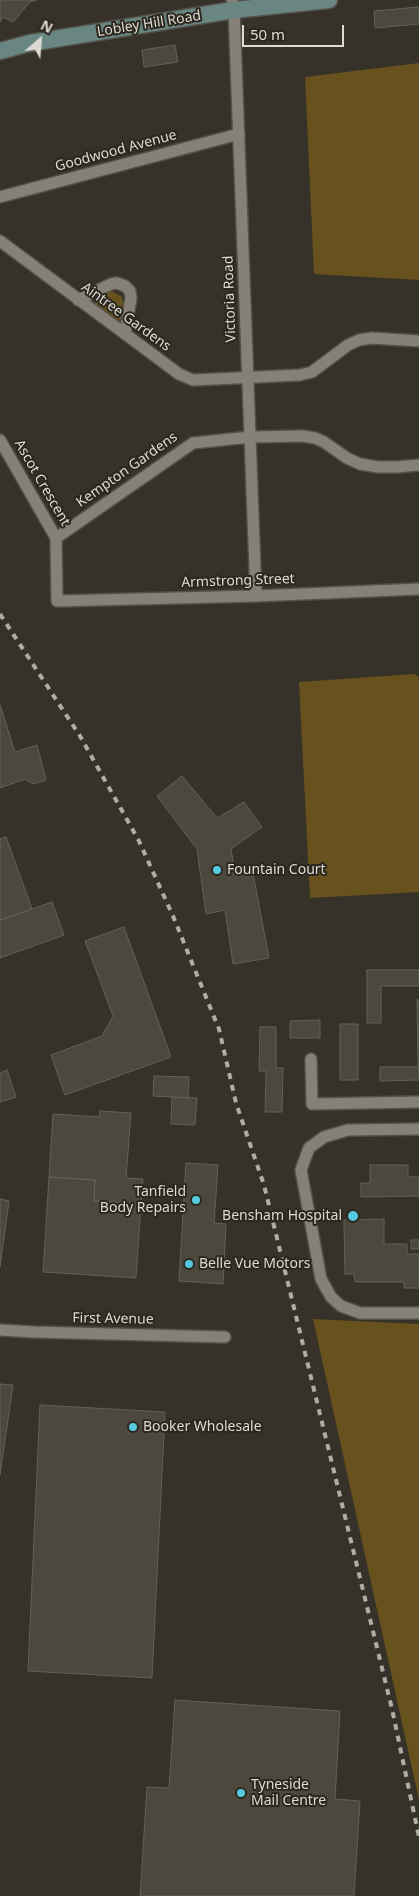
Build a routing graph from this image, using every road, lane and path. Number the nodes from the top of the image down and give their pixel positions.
1 (329, 0) edge
2 (233, 5) edge
3 (0, 50) edge
4 (239, 134) junction
5 (0, 197) edge
6 (0, 241) edge
7 (78, 300) junction
8 (125, 334) junction
9 (419, 341) edge
10 (248, 379) junction
11 (250, 437) junction
12 (0, 440) edge
13 (419, 465) edge
14 (56, 538) junction
15 (419, 589) edge
16 (256, 596) junction
17 (57, 601) joint
18 (311, 1059) dead end
19 (419, 1102) edge
20 (419, 1129) edge
21 (419, 1312) edge
22 (0, 1330) edge
23 (225, 1337) dead end

1 - 2 main road, Lobley Hill Road
2 - 3 main road, Lobley Hill Road
2 - 4 street, Victoria Road
4 - 5 street, Goodwood Avenue
4 - 10 street, Victoria Road
6 - 7 street, Aintree Gardens
7 - 8 street, Aintree Gardens
7 - 8 street
8 - 10 street, Aintree Gardens
9 - 10 street, Aintree Gardens
10 - 11 street, Victoria Road
11 - 13 street, Kempton Gardens
11 - 14 street, Kempton Gardens
11 - 16 street, Victoria Road
12 - 14 street, Ascot Crescent
14 - 17 street, Ascot Crescent
15 - 16 street, Armstrong Street
16 - 17 street, Armstrong Street
18 - 19 street
20 - 21 street
22 - 23 street, First Avenue

